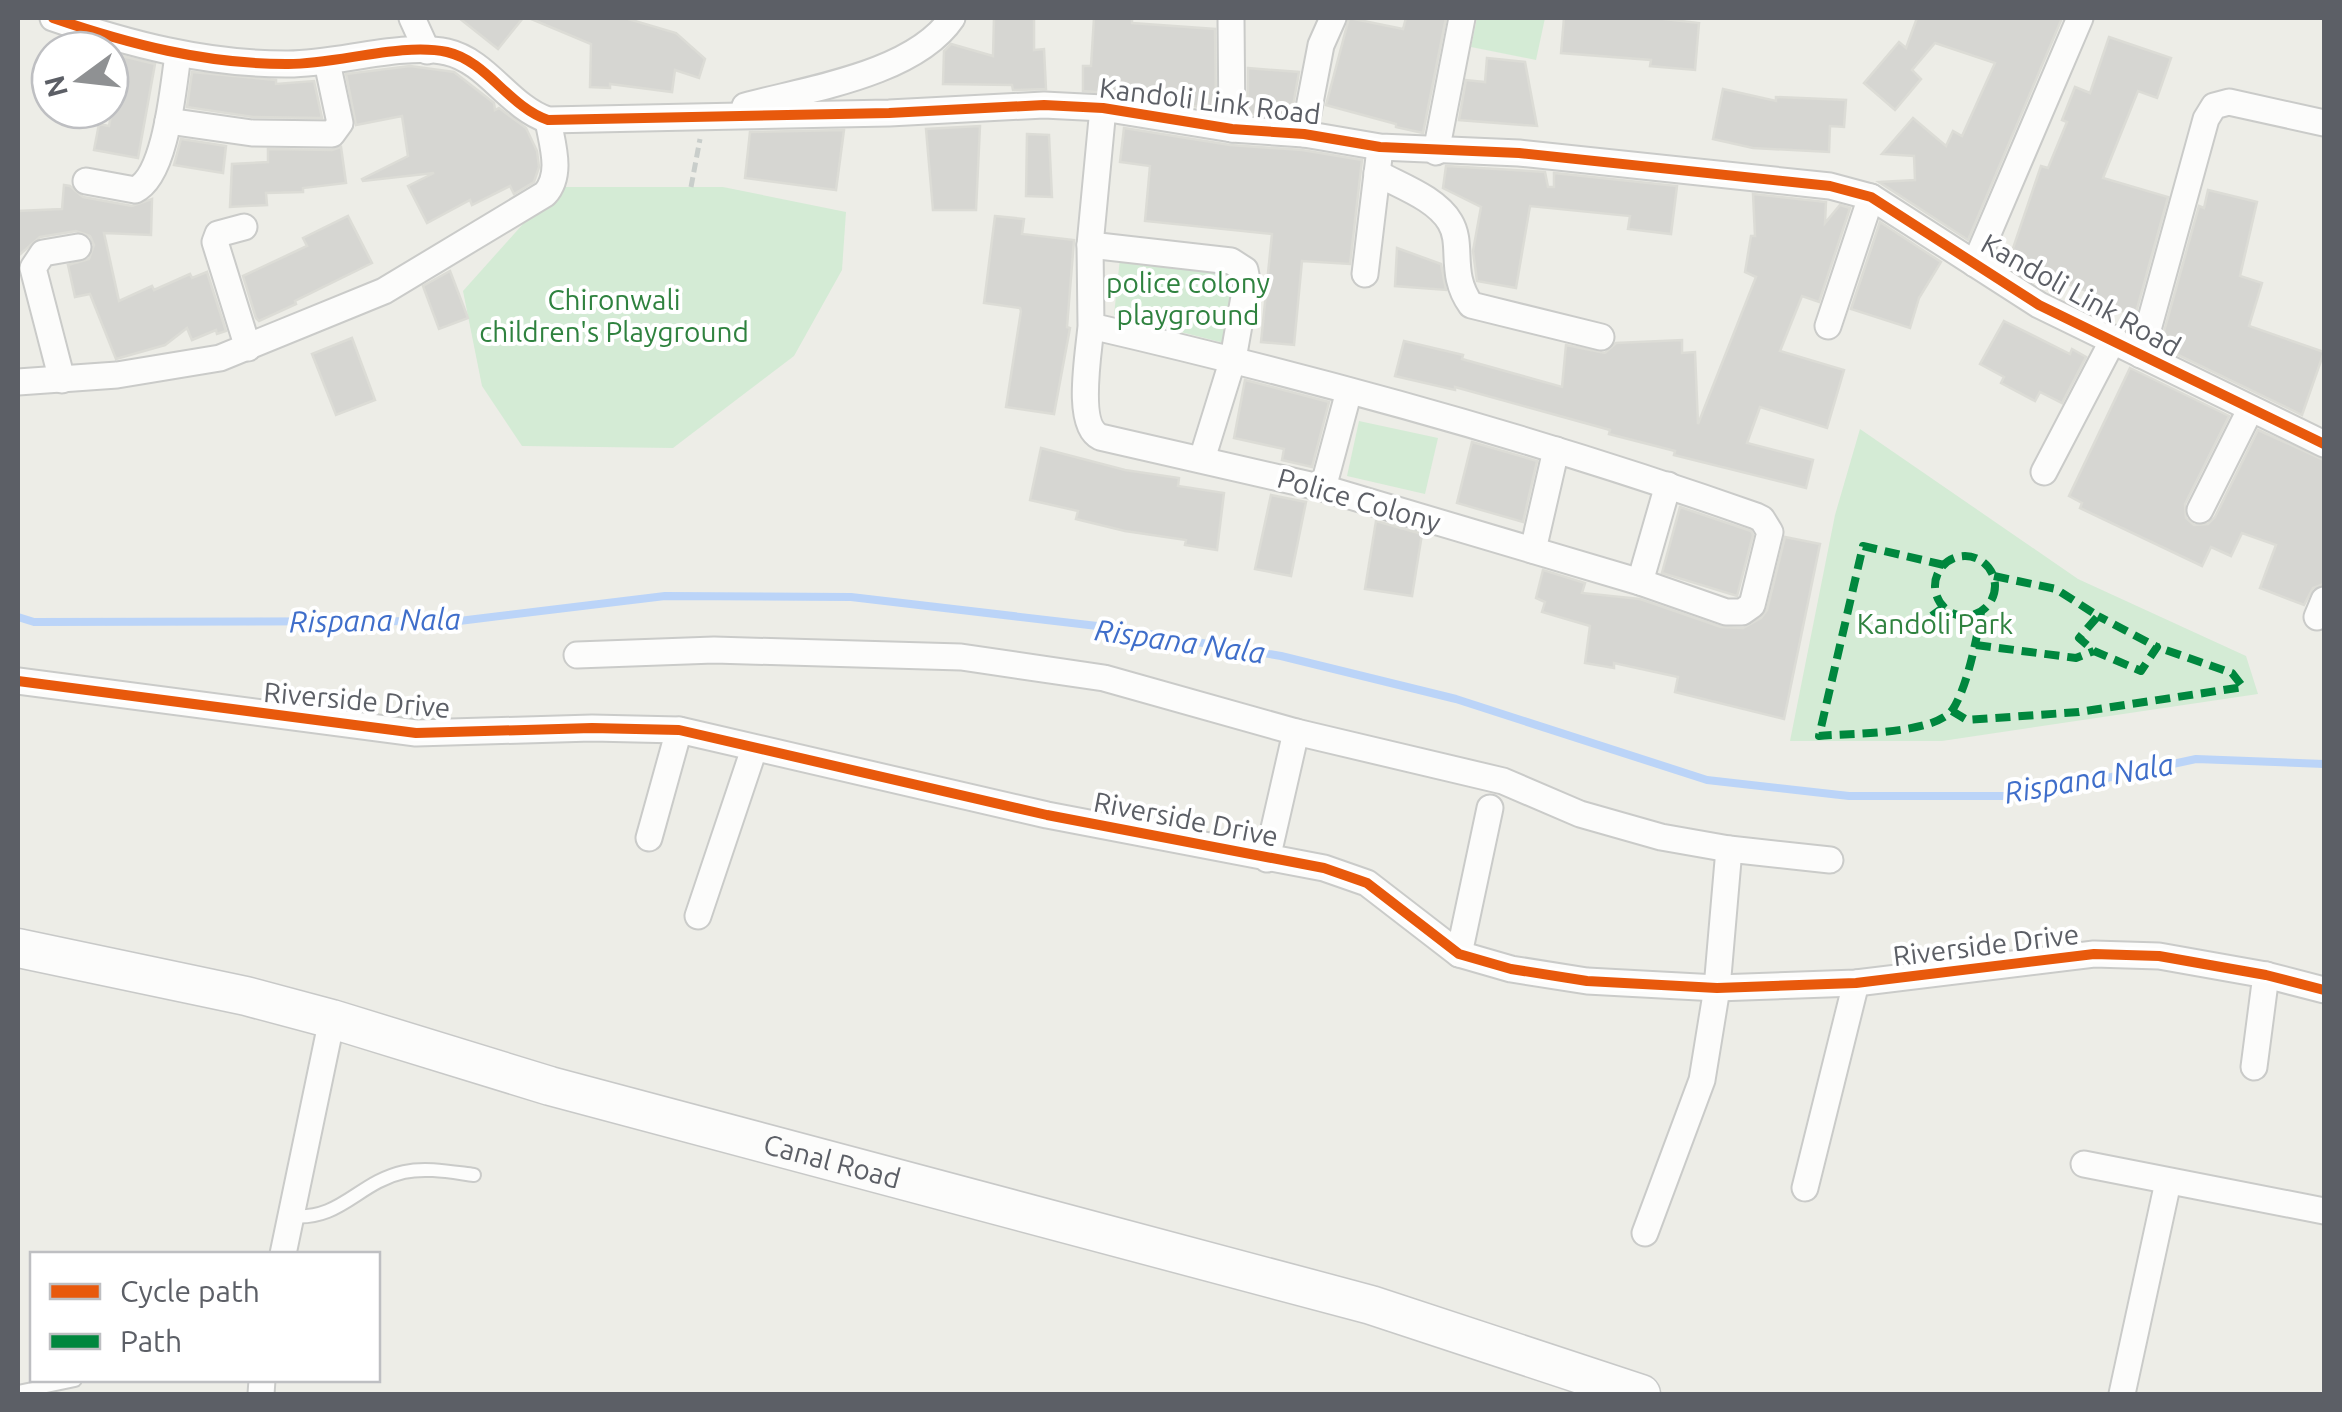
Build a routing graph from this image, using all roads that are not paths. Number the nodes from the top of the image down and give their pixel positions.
1 (52, 18) edge
2 (412, 18) edge
3 (952, 18) edge
4 (1231, 18) edge
5 (1332, 18) edge
6 (1462, 18) edge
7 (2080, 18) edge
8 (427, 50) junction
9 (178, 55) junction
10 (327, 62) junction
11 (1103, 108) junction
12 (704, 117) junction
13 (548, 120) junction
14 (168, 121) junction
15 (2324, 123) edge
16 (1232, 129) junction
17 (1304, 134) junction
18 (1436, 152) junction
19 (1378, 160) junction
20 (86, 181) dead end
21 (1871, 198) junction
22 (244, 228) dead end
23 (1090, 245) junction
24 (78, 247) dead end
25 (1975, 264) junction
26 (1366, 274) dead end
27 (1090, 326) junction
28 (1828, 326) dead end
29 (1601, 337) dead end
30 (2114, 338) junction
31 (248, 348) junction
32 (2141, 355) junction
33 (1233, 359) junction
34 (62, 380) junction
35 (18, 382) edge
36 (1349, 392) junction
37 (2250, 410) junction
38 (2324, 444) edge
39 (1556, 450) junction
40 (1202, 459) junction
41 (2044, 472) dead end
42 (1668, 485) junction
43 (1323, 488) junction
44 (2200, 510) dead end
45 (1533, 550) junction
46 (1640, 582) junction
47 (578, 655) dead end
48 (18, 681) edge
49 (679, 730) junction
50 (1296, 732) junction
51 (754, 748) junction
52 (1490, 808) dead end
53 (648, 838) dead end
54 (1729, 849) junction
55 (1267, 859) junction
56 (1830, 860) dead end
57 (698, 916) dead end
58 (18, 948) edge
59 (1459, 954) junction
60 (2266, 975) junction
61 (1856, 983) junction
62 (1717, 988) junction
63 (2324, 990) edge
64 (332, 1019) junction
65 (2254, 1068) dead end
66 (2084, 1164) dead end
67 (474, 1175) dead end
68 (2168, 1182) junction
69 (1805, 1188) dead end
70 (2324, 1210) edge
71 (291, 1216) junction
72 (1645, 1233) dead end
73 (283, 1252) edge
74 (66, 1382) edge
75 (18, 1392) edge
76 (1641, 1394) edge
77 (2122, 1394) edge

1 - 9 street
2 - 8 street
3 - 12 street
4 - 16 street
5 - 17 street
6 - 18 street
7 - 25 street
8 - 10 street
8 - 13 street
9 - 10 street
9 - 14 street
10 - 14 street
11 - 12 street, Kandoli Link Road
11 - 16 street, Kandoli Link Road
11 - 23 street
12 - 13 street, Kandoli Link Road
13 - 31 street
14 - 20 street
15 - 32 street
16 - 17 street, Kandoli Link Road
17 - 19 street, Kandoli Link Road
18 - 19 street, Kandoli Link Road
18 - 21 street, Kandoli Link Road
19 - 26 street
19 - 29 street
21 - 25 street, Kandoli Link Road
21 - 28 street
22 - 31 street
23 - 27 street
23 - 33 street
24 - 34 street
25 - 30 street, Kandoli Link Road
27 - 33 street
27 - 40 street, Police Colony
30 - 32 street, Kandoli Link Road
30 - 41 street
31 - 34 street
32 - 37 street, Kandoli Link Road
33 - 36 street
33 - 40 street
34 - 35 street
36 - 39 street
36 - 43 street
37 - 38 street, Kandoli Link Road
37 - 44 street
39 - 42 street
39 - 45 street
40 - 43 street, Police Colony
42 - 46 street
42 - 46 street, Police Colony
43 - 45 street, Police Colony
45 - 46 street, Police Colony
47 - 50 street
48 - 49 street, Riverside Drive
49 - 51 street, Riverside Drive
49 - 53 street
50 - 54 street
50 - 55 street
51 - 55 street, Riverside Drive
51 - 57 street
52 - 59 street
54 - 56 street
54 - 62 street
55 - 59 street, Riverside Drive
58 - 64 street, Canal Road
59 - 62 street, Riverside Drive
60 - 61 street, Riverside Drive
60 - 63 street, Riverside Drive
60 - 65 street
61 - 62 street, Riverside Drive
61 - 69 street
62 - 72 street
64 - 71 street
64 - 76 street, Canal Road
66 - 68 street
67 - 71 lane
68 - 70 street
68 - 77 street
71 - 73 street
74 - 75 lane

